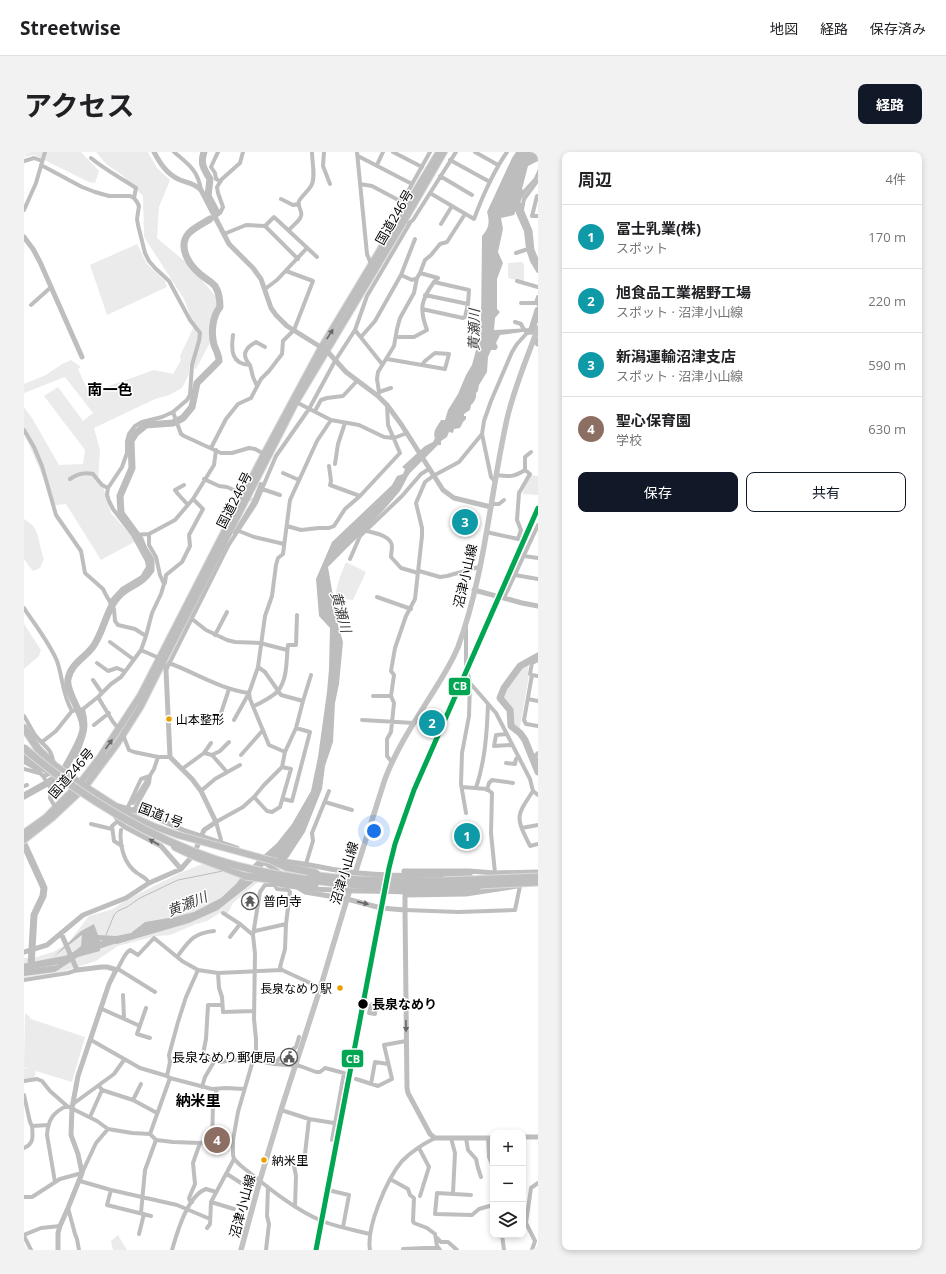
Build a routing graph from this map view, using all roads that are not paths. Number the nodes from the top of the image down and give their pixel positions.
1 (45, 152) edge
2 (154, 152) edge
3 (174, 152) edge
4 (218, 152) edge
5 (243, 152) edge
6 (312, 152) edge
7 (324, 152) edge
8 (383, 152) edge
9 (393, 152) edge
10 (430, 152) edge
11 (438, 152) edge
12 (444, 152) edge
13 (456, 152) edge
14 (475, 152) edge
15 (507, 152) edge
16 (357, 154) edge
17 (91, 158) dead end
18 (450, 160) junction
19 (24, 161) edge
20 (42, 163) junction
21 (377, 165) junction
22 (498, 165) junction
23 (422, 167) junction
24 (440, 176) junction
25 (538, 180) edge
26 (220, 181) junction
27 (490, 182) junction
28 (330, 184) dead end
29 (360, 184) junction
30 (412, 184) junction
31 (202, 190) junction
32 (430, 193) junction
33 (472, 195) dead end
34 (537, 196) edge
35 (134, 198) junction
36 (281, 199) dead end
37 (298, 204) junction
38 (452, 206) junction
39 (24, 210) edge
40 (465, 214) junction
41 (216, 216) junction
42 (538, 216) edge
43 (407, 223) junction
44 (441, 224) dead end
45 (264, 226) junction
46 (289, 230) junction
47 (224, 234) junction
48 (24, 237) edge
49 (415, 240) dead end
50 (307, 248) junction
51 (528, 249) junction
52 (516, 253) dead end
53 (317, 257) dead end
54 (298, 259) junction
55 (372, 265) junction
56 (286, 271) junction
57 (538, 271) edge
58 (374, 272) junction
59 (420, 273) junction
60 (401, 276) junction
61 (417, 278) junction
62 (516, 281) dead end
63 (434, 282) junction
64 (538, 287) edge
65 (50, 288) junction
66 (265, 289) junction
67 (425, 294) junction
68 (538, 297) edge
69 (521, 303) dead end
70 (468, 304) junction
71 (537, 304) edge
72 (31, 305) dead end
73 (422, 309) junction
74 (515, 322) dead end
75 (294, 330) junction
76 (355, 330) junction
77 (537, 331) edge
78 (527, 332) junction
79 (233, 335) dead end
80 (396, 336) junction
81 (361, 337) junction
82 (535, 344) edge
83 (266, 347) dead end
84 (321, 348) junction
85 (327, 352) junction
86 (82, 357) dead end
87 (387, 359) junction
88 (336, 361) junction
89 (382, 364) junction
90 (250, 365) junction
91 (422, 365) junction
92 (357, 380) junction
93 (257, 386) junction
94 (391, 388) dead end
95 (379, 394) junction
96 (296, 402) junction
97 (387, 405) junction
98 (309, 409) junction
99 (315, 411) junction
100 (173, 412) junction
101 (331, 420) junction
102 (345, 423) junction
103 (24, 430) edge
104 (406, 433) junction
105 (482, 434) junction
106 (394, 438) junction
107 (211, 448) junction
108 (216, 450) junction
109 (531, 452) dead end
110 (264, 454) junction
111 (273, 463) junction
112 (335, 464) dead end
113 (329, 466) dead end
114 (428, 468) junction
115 (525, 470) junction
116 (283, 473) dead end
117 (433, 476) junction
118 (496, 478) junction
119 (70, 479) dead end
120 (204, 479) junction
121 (299, 480) junction
122 (184, 485) dead end
123 (108, 488) junction
124 (262, 489) junction
125 (238, 492) tunnel mouth
126 (280, 495) dead end
127 (360, 496) junction
128 (193, 499) junction
129 (504, 500) dead end
130 (188, 505) junction
131 (492, 505) junction
132 (538, 525) edge
133 (287, 526) junction
134 (239, 530) junction
135 (367, 530) junction
136 (486, 532) junction
137 (134, 534) junction
138 (150, 534) junction
139 (536, 535) edge
140 (233, 537) junction
141 (284, 544) junction
142 (524, 556) junction
143 (538, 558) edge
144 (350, 559) dead end
145 (479, 567) junction
146 (419, 572) junction
147 (515, 575) junction
148 (538, 579) edge
149 (164, 584) junction
150 (474, 590) junction
151 (377, 597) dead end
152 (504, 598) junction
153 (110, 602) junction
154 (538, 606) edge
155 (24, 608) edge
156 (411, 609) junction
157 (227, 612) dead end
158 (297, 615) dead end
159 (192, 619) junction
160 (466, 621) junction
161 (215, 635) junction
162 (146, 636) junction
163 (110, 642) dead end
164 (260, 643) junction
165 (141, 650) junction
166 (288, 650) junction
167 (133, 659) junction
168 (161, 660) junction
169 (538, 660) edge
170 (98, 663) dead end
171 (169, 663) junction
172 (258, 667) junction
173 (166, 670) junction
174 (124, 671) junction
175 (311, 675) dead end
176 (532, 675) junction
177 (538, 676) edge
178 (93, 680) dead end
179 (470, 682) junction
180 (229, 689) junction
181 (278, 691) junction
182 (249, 692) junction
183 (102, 693) junction
184 (373, 696) dead end
185 (391, 696) junction
186 (98, 697) junction
187 (528, 699) junction
188 (303, 701) junction
189 (538, 701) edge
190 (488, 704) junction
191 (254, 706) junction
192 (82, 709) junction
193 (73, 711) junction
194 (221, 712) dead end
195 (109, 713) junction
196 (24, 716) edge
197 (234, 720) dead end
198 (362, 720) dead end
199 (392, 722) junction
200 (414, 723) junction
201 (94, 725) dead end
202 (538, 726) edge
203 (24, 728) edge
204 (296, 728) junction
205 (119, 729) junction
206 (262, 730) junction
207 (507, 734) junction
208 (123, 735) junction
209 (42, 742) junction
210 (229, 742) dead end
211 (211, 743) dead end
212 (512, 745) junction
213 (24, 747) edge
214 (285, 752) junction
215 (204, 753) junction
216 (538, 753) edge
217 (212, 755) junction
218 (241, 755) dead end
219 (519, 756) junction
220 (76, 757) dead end
221 (158, 757) junction
222 (170, 757) junction
223 (24, 758) edge
224 (24, 762) edge
225 (391, 762) junction
226 (506, 763) dead end
227 (538, 763) edge
228 (53, 764) junction
229 (240, 765) dead end
230 (282, 767) junction
231 (24, 769) edge
232 (182, 769) junction
233 (51, 772) junction
234 (227, 772) junction
235 (42, 774) junction
236 (150, 776) junction
237 (514, 783) dead end
238 (82, 785) junction
239 (462, 787) junction
240 (476, 788) junction
241 (78, 790) junction
242 (201, 790) junction
243 (488, 790) junction
244 (329, 791) dead end
245 (533, 791) junction
246 (538, 795) edge
247 (254, 797) junction
248 (283, 799) junction
249 (325, 802) junction
250 (133, 803) dead end
251 (54, 804) dead end
252 (112, 804) junction
253 (127, 809) junction
254 (134, 810) junction
255 (352, 810) dead end
256 (114, 813) junction
257 (466, 813) dead end
258 (118, 821) junction
259 (216, 822) junction
260 (91, 824) dead end
261 (538, 826) edge
262 (522, 828) junction
263 (112, 829) junction
264 (121, 830) dead end
265 (25, 836) edge
266 (201, 836) junction
267 (221, 840) dead end
268 (538, 844) edge
269 (122, 846) junction
270 (273, 860) junction
271 (181, 870) junction
272 (538, 872) edge
273 (495, 873) junction
274 (245, 876) junction
275 (366, 880) junction
276 (537, 880) edge
277 (291, 881) junction
278 (149, 883) junction
279 (274, 884) junction
280 (431, 886) junction
281 (520, 886) junction
282 (298, 887) junction
283 (405, 895) junction
284 (346, 899) junction
285 (405, 910) junction
286 (223, 913) dead end
287 (240, 924) junction
288 (286, 924) junction
289 (214, 931) dead end
290 (61, 933) junction
291 (254, 933) junction
292 (230, 937) dead end
293 (26, 952) edge
294 (177, 957) junction
295 (76, 968) junction
296 (116, 970) junction
297 (198, 970) junction
298 (282, 970) junction
299 (254, 972) junction
300 (218, 973) junction
301 (24, 980) edge
302 (321, 988) junction
303 (155, 992) dead end
304 (123, 995) dead end
305 (406, 1002) junction
306 (376, 1004) dead end
307 (222, 1005) junction
308 (146, 1008) dead end
309 (102, 1009) junction
310 (254, 1011) junction
311 (124, 1018) junction
312 (140, 1026) junction
313 (299, 1037) dead end
314 (150, 1038) dead end
315 (91, 1040) junction
316 (406, 1041) junction
317 (124, 1060) junction
318 (215, 1060) junction
319 (253, 1060) junction
320 (274, 1064) junction
321 (388, 1064) junction
322 (295, 1066) junction
323 (169, 1077) junction
324 (356, 1079) dead end
325 (24, 1081) edge
326 (141, 1084) dead end
327 (371, 1084) junction
328 (202, 1087) junction
329 (100, 1088) junction
330 (217, 1089) junction
331 (244, 1089) junction
332 (24, 1095) edge
333 (133, 1100) junction
334 (70, 1106) junction
335 (281, 1110) junction
336 (157, 1113) junction
337 (90, 1117) junction
338 (309, 1119) junction
339 (334, 1123) junction
340 (49, 1124) junction
341 (32, 1126) junction
342 (108, 1129) junction
343 (150, 1134) junction
344 (526, 1137) edge
345 (538, 1137) edge
346 (435, 1138) junction
347 (451, 1138) junction
348 (466, 1138) junction
349 (490, 1138) edge
350 (156, 1140) junction
351 (212, 1140) junction
352 (233, 1140) junction
353 (332, 1140) dead end
354 (200, 1142) junction
355 (24, 1148) edge
356 (419, 1148) junction
357 (490, 1148) edge
358 (305, 1154) dead end
359 (234, 1160) junction
360 (490, 1160) edge
361 (293, 1162) dead end
362 (82, 1173) junction
363 (227, 1174) junction
364 (481, 1177) dead end
365 (260, 1180) junction
366 (390, 1180) junction
367 (80, 1181) junction
368 (55, 1182) junction
369 (241, 1183) dead end
370 (538, 1183) edge
371 (268, 1187) junction
372 (111, 1190) junction
373 (332, 1191) dead end
374 (216, 1192) junction
375 (453, 1193) junction
376 (471, 1195) dead end
377 (420, 1196) dead end
378 (24, 1197) edge
379 (142, 1198) junction
380 (192, 1202) junction
381 (211, 1202) junction
382 (295, 1206) junction
383 (490, 1206) edge
384 (68, 1208) junction
385 (234, 1209) dead end
386 (187, 1210) junction
387 (142, 1214) junction
388 (151, 1216) dead end
389 (526, 1217) edge
390 (210, 1219) junction
391 (526, 1225) edge
392 (60, 1226) junction
393 (343, 1227) junction
394 (207, 1228) dead end
395 (139, 1234) dead end
396 (370, 1234) junction
397 (24, 1236) edge
398 (436, 1238) junction
399 (502, 1238) edge
400 (404, 1242) dead end
401 (403, 1249) edge
402 (425, 1249) edge
403 (439, 1249) edge
404 (31, 1250) edge
405 (58, 1250) edge
406 (79, 1250) edge
407 (172, 1250) edge
408 (242, 1250) edge
409 (266, 1250) edge
410 (370, 1250) edge
411 (457, 1250) edge
412 (504, 1250) edge
413 (532, 1250) edge

1 - 20 street
2 - 31 street
3 - 31 street
4 - 26 street
5 - 26 street
6 - 37 street
7 - 28 street
8 - 21 street
9 - 23 street
10 - 23 street
11 - 55 highway, 国道246号
12 - 43 highway, 国道246号
13 - 18 street
14 - 22 street
15 - 22 street
16 - 21 street
16 - 29 street
17 - 35 street
18 - 24 street
18 - 27 street
19 - 20 street
20 - 35 street
20 - 39 street
21 - 30 street
22 - 27 street
23 - 30 street
24 - 32 street
24 - 33 street
25 - 51 street
26 - 41 street
27 - 40 street
29 - 30 street
29 - 55 street
31 - 41 street
32 - 38 street
32 - 43 street
34 - 42 street
35 - 100 street
36 - 37 street
37 - 46 street
38 - 40 street
38 - 44 street
40 - 59 street
41 - 47 street
43 - 58 highway, 国道246号
43 - 76 street
45 - 46 street
45 - 47 street
45 - 54 street
46 - 50 street
47 - 66 street
48 - 65 street
49 - 60 street
50 - 53 street
50 - 54 street
51 - 52 street
51 - 57 street
54 - 56 street
55 - 58 street
84 -> 55 highway, 国道246号
56 - 66 street
56 - 75 street
58 - 85 highway, 国道246号
59 - 61 street
59 - 63 street
60 - 61 street
60 - 81 street
61 - 80 street
62 - 64 street
63 - 67 street
63 - 70 street
65 - 72 street
65 - 86 street
66 - 75 street
67 - 70 street
67 - 73 street
68 - 71 street
69 - 71 street
70 - 73 street
73 - 80 street
74 - 78 street
75 - 84 street
75 - 93 street
76 - 81 street
76 - 88 street
77 - 78 street
77 - 82 main road, 沼津小山線
78 - 105 street
79 - 90 street
80 - 87 street
81 - 89 street
82 - 118 main road, 沼津小山線
83 - 90 street
84 - 85 street
84 - 110 highway, 国道246号
85 - 88 street
85 - 96 highway, 国道246号
87 - 89 street
87 - 91 street
88 - 92 street
88 - 98 street
89 - 95 street
90 - 93 street
91 - 91 street
92 - 95 street
92 - 99 street
93 - 107 street
94 - 95 street
95 - 97 street
96 - 98 street
96 - 168 highway, 国道246号
97 - 104 street
97 - 106 street
98 - 99 street
98 - 111 street
99 - 101 street
100 - 107 street
100 - 123 street
101 - 102 street
101 - 121 street
102 - 106 street
102 - 112 street
103 - 153 street
104 - 106 street
104 - 114 street
105 - 117 street
105 - 118 street
106 - 127 street
107 - 108 street
108 - 110 street
108 - 120 street
109 - 115 street
110 - 168 highway, 国道246号
111 - 124 street
111 - 140 street
113 - 127 street
114 - 117 street
114 - 135 street
115 - 118 street
115 - 136 street
116 - 121 street
117 - 131 street
117 - 146 street
118 - 131 main road, 沼津小山線
119 - 123 street
120 - 125 street
120 - 128 street
121 - 133 street
122 - 130 street
123 - 137 street
124 - 126 street
124 - 134 street
127 - 133 street
128 - 130 street
128 - 149 street
129 - 131 street
130 - 138 street
131 - 136 main road, 沼津小山線
132 - 139 street
133 - 141 street
134 - 140 street
134 - 141 street
135 - 144 street
135 - 146 street
136 - 145 main road, 沼津小山線
137 - 138 street
137 - 153 street
138 - 149 street
139 - 142 street
140 - 159 street
141 - 164 street
142 - 143 street
142 - 147 street
145 - 146 street
145 - 150 main road, 沼津小山線
146 - 156 street
147 - 148 street
147 - 152 street
149 - 162 street
150 - 152 street
150 - 160 main road, 沼津小山線
151 - 156 street
152 - 154 street
153 - 162 street
155 - 193 street
156 - 185 street
157 - 161 street
158 - 166 street
159 - 161 street
159 - 171 street
160 - 179 street
160 - 200 main road, 沼津小山線
161 - 164 street
162 - 165 street
163 - 167 street
164 - 166 street
164 - 172 street
165 - 167 street
165 - 168 street
166 - 181 street
167 - 174 street
168 - 173 street
168 - 205 highway, 国道246号
168 - 208 highway, 国道246号
169 - 176 street
170 - 174 street
171 - 173 street
171 - 180 street
172 - 181 street
172 - 182 street
173 - 222 street
174 - 183 street
175 - 188 street
176 - 177 street
176 - 187 street
178 - 183 street
179 - 190 street
179 - 239 street
180 - 182 street
180 - 194 street
181 - 188 street
181 - 191 street
182 - 191 street
182 - 197 street
183 - 186 street
184 - 185 street
185 - 199 street
186 - 192 street
186 - 195 street
187 - 189 street
187 - 202 street
188 - 204 street
190 - 207 street
190 - 240 street
191 - 206 street
192 - 193 street
192 - 220 street
193 - 209 street
195 - 201 street
195 - 205 street
196 - 209 street
198 - 199 street
199 - 200 street
199 - 225 street
200 - 225 main road, 沼津小山線
203 - 228 highway
204 - 214 street
204 - 248 street
238 -> 205 highway, 国道246号
206 - 214 street
206 - 218 street
207 - 212 street
207 - 212 street
208 - 221 street
208 - 238 highway, 国道246号
209 - 228 street
210 - 217 street
211 - 215 street
212 - 219 street
213 - 275 highway, bridge
213 - 280 highway, bridge
214 - 230 street
215 - 217 street
215 - 232 street
216 - 227 street
217 - 234 street
219 - 226 street
219 - 245 street
221 - 222 street
221 - 236 street
222 - 232 street
223 - 233 highway
224 - 235 street
225 - 284 main road, 沼津小山線
228 - 238 highway, 国道1号
229 - 234 street
230 - 247 street
230 - 248 street
231 - 235 street
232 - 242 street
233 - 235 street
233 - 241 highway, 国道1号
234 - 242 street
235 - 251 street
236 - 250 street
236 - 253 street
236 - 254 street
237 - 243 street
238 - 241 highway, 国道246号
238 - 252 highway, 国道1号
239 - 240 street
239 - 257 street
240 - 243 street
241 - 256 highway, 国道1号
241 - 265 highway, 国道246号
242 - 259 street
243 - 273 street
244 - 249 street
245 - 246 street
245 - 262 street
247 - 248 street
247 - 259 street
249 - 255 street
249 - 282 street
252 - 253 street
252 - 270 highway, 国道1号, bridge
253 - 254 street
254 - 266 street
256 - 258 street
256 - 274 highway, 国道1号, bridge
258 - 263 street
271 -> 258 street
259 - 266 street
259 - 267 street
260 - 263 street
261 - 262 street
262 - 268 street
263 - 269 street
264 - 269 street
266 - 271 street
266 - 277 street, bridge
269 - 278 street
270 - 273 street, bridge
270 - 275 highway, bridge
271 - 278 street
272 - 273 street
273 - 283 street
274 - 276 street, bridge
274 - 280 highway, bridge
275 - 276 highway, bridge
276 - 280 highway, bridge
276 - 281 street
277 - 279 street
277 - 282 street
278 - 290 street
279 - 288 street
279 - 291 street
281 - 283 street
281 - 285 street
282 - 284 street
283 - 285 street
284 -> 285 street
284 - 302 main road, 沼津小山線
285 - 305 street
286 - 287 street
287 - 291 street
287 - 292 street
288 - 291 street
288 - 298 street
289 - 294 street
290 - 293 street
290 - 295 street
291 - 299 street
294 - 296 street
294 - 297 street
295 - 296 street
295 - 301 street
296 - 303 street
296 - 309 street
297 - 300 street
297 - 323 street
298 - 299 street
298 - 302 street
299 - 300 street
299 - 310 street
300 - 307 street
302 - 322 main road, 沼津小山線
304 - 311 street
305 - 306 street
305 -> 316 street
307 - 310 street
307 - 318 street
308 - 312 street
309 - 311 street
309 - 315 street
310 - 319 street
311 - 312 street
312 - 314 street
313 - 320 street
315 - 317 street
315 - 334 street
316 - 321 street
316 - 346 street
317 - 323 street
317 - 329 street
318 - 319 street
318 - 328 street
319 - 320 street
319 - 331 street
320 - 322 street
321 - 327 street
321 - 327 street
322 - 335 main road, 沼津小山線
322 - 339 street
323 - 328 street
323 - 336 street
324 - 327 street
325 - 334 street
326 - 333 street
328 - 330 street
329 - 333 street
329 - 334 street
329 - 337 street
330 - 331 street
330 - 351 street
331 - 352 street
332 - 341 street
333 - 336 street
334 - 337 street
334 - 340 street
334 - 362 street
335 - 338 street
335 - 365 main road, 沼津小山線
336 - 343 street
337 - 342 street
338 - 339 street
338 - 358 street
339 - 353 street
340 - 341 street
340 - 368 street
341 - 355 street
342 - 343 street
342 - 362 street
343 - 350 street
344 - 345 street
346 - 347 street
346 - 356 street
347 - 348 street
347 - 375 street
348 - 349 street
348 - 364 street
350 - 354 street
350 - 379 street
351 - 352 street
351 - 354 street
352 - 359 street
354 - 380 street
356 - 366 street
356 - 377 street
357 - 360 street
359 - 363 street
359 - 365 street
361 - 382 street
362 - 367 street
362 - 368 street
363 - 369 street
363 - 374 street
365 - 371 street
365 - 408 main road, 沼津小山線
366 - 396 street
366 - 398 street
367 - 372 street
367 - 384 street
368 - 378 street
370 - 389 street
371 - 382 street
371 - 409 street
372 - 379 street
372 - 387 street
373 - 393 street
374 - 380 street
374 - 381 street
375 - 376 street
375 - 383 street
379 - 386 street
379 - 387 street
380 - 386 street
381 - 385 street
381 - 390 street
382 - 393 street
384 - 392 street
384 - 406 street
386 - 390 street
386 - 407 street
387 - 388 street
387 - 395 street
390 - 394 street
391 - 413 street
392 - 397 street
392 - 405 street
393 - 396 street
396 - 410 street
397 - 404 street
398 - 403 street
398 - 411 street
399 - 412 street
400 - 401 street
401 - 402 street
402 - 403 street

